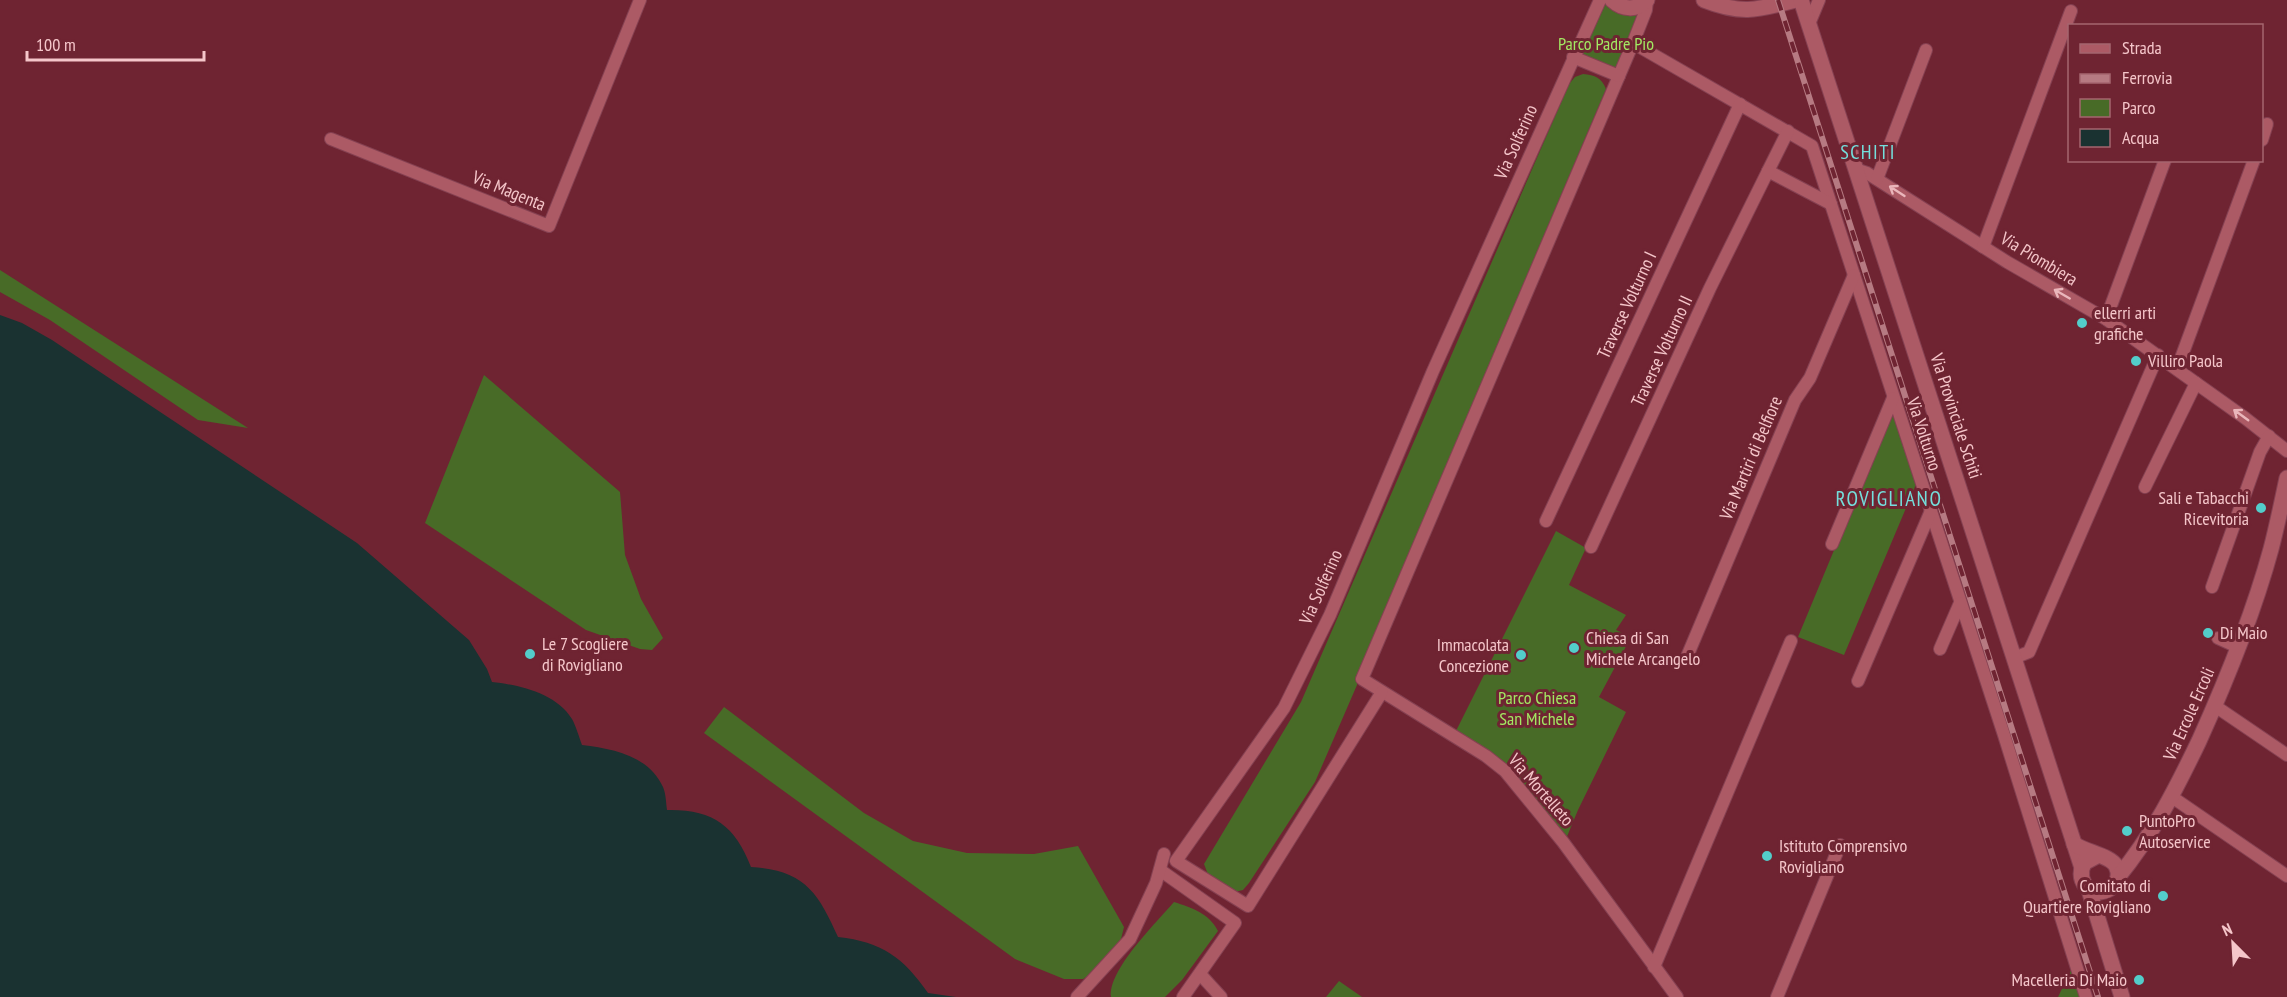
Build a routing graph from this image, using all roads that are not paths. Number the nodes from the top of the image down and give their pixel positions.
1 (640, 0) edge
2 (1600, 0) edge
3 (1612, 0) edge
4 (1647, 0) edge
5 (1704, 0) edge
6 (1796, 0) edge
7 (1801, 0) edge
8 (1819, 0) edge
9 (2071, 11) dead end
10 (1809, 24) junction
11 (1633, 43) junction
12 (1926, 50) dead end
13 (1573, 57) junction
14 (1619, 76) junction
15 (1740, 104) junction
16 (2267, 124) dead end
17 (1788, 131) junction
18 (2263, 137) edge
19 (331, 139) dead end
20 (2164, 162) edge
21 (2253, 162) edge
22 (1855, 169) junction
23 (1768, 171) junction
24 (1877, 179) junction
25 (1831, 204) junction
26 (1983, 247) junction
27 (1854, 275) junction
28 (2106, 319) junction
29 (2158, 355) junction
30 (2177, 369) junction
31 (2196, 383) junction
32 (1893, 398) junction
33 (2269, 436) junction
34 (2287, 451) edge
35 (2287, 478) edge
36 (2145, 487) dead end
37 (1930, 513) junction
38 (1546, 521) dead end
39 (1832, 544) dead end
40 (1591, 547) dead end
41 (2212, 587) dead end
42 (1960, 603) junction
43 (2218, 638) dead end
44 (1791, 641) dead end
45 (2238, 647) junction
46 (1940, 650) dead end
47 (2014, 658) junction
48 (1686, 659) dead end
49 (1858, 681) dead end
50 (1382, 692) junction
51 (2215, 706) junction
52 (2287, 755) edge
53 (2172, 796) junction
54 (2074, 844) junction
55 (1840, 845) dead end
56 (2136, 853) junction
57 (1164, 854) dead end
58 (2102, 856) junction
59 (2082, 868) junction
60 (1160, 870) junction
61 (2287, 876) edge
62 (2118, 877) junction
63 (2089, 890) junction
64 (2107, 891) junction
65 (2098, 919) junction
66 (1654, 967) junction
67 (1200, 974) junction
68 (1077, 997) edge
69 (1183, 997) edge
70 (1221, 997) edge
71 (1677, 997) edge
72 (1777, 997) edge
73 (2086, 997) edge
74 (2122, 997) edge

1 - 19 street, Via Magenta
2 - 13 street, Via Solferino
3 - 4 street
4 - 11 street
5 - 6 street
7 - 10 street, Via Provinciale Schiti
8 - 10 street
9 - 26 street
10 - 22 street, Via Provinciale Schiti
11 - 14 street
11 - 15 street, Via Volturno
12 - 24 street
13 - 14 street
13 - 50 street, Via Solferino
14 - 50 street, Via Mortelleto
15 - 17 street, Via Volturno
15 - 38 street, Traverse Volturno I
16 - 18 street
17 - 23 street, Traverse Volturno II
17 - 25 street, Via Volturno
20 - 28 street
21 - 30 street
22 - 24 street, Via Piombiera
22 - 47 street, Via Provinciale Schiti
23 - 25 street
23 - 40 street, Traverse Volturno II
26 -> 24 street, Via Piombiera
25 - 27 street, Via Volturno
28 -> 26 street, Via Piombiera
27 - 32 street, Via Volturno
27 - 48 street, Via Martiri di Belfiore
28 - 29 street, Via Piombiera
29 - 30 street, Via Piombiera
29 - 47 street
30 - 31 street, Via Piombiera
33 -> 31 street, Via Piombiera
31 - 36 street
32 - 37 street, Via Volturno
32 - 39 street
33 - 34 street, Via Piombiera
33 - 41 street
35 - 45 street, Via Ercole Ercoli
37 - 42 street, Via Volturno
37 - 49 street
42 - 46 street
42 - 73 street, Via Volturno
43 - 45 street
44 - 66 street
45 - 51 street, Via Ercole Ercoli
47 - 54 street, Via Provinciale Schiti
50 - 66 street, Via Mortelleto
51 - 52 street
51 - 53 street, Via Ercole Ercoli
53 - 56 street, Via Ercole Ercoli
53 - 61 street
54 - 58 street
54 - 59 street, Via Provinciale Schiti
55 - 72 street
56 - 58 street
56 - 62 street, Via Ercole Ercoli
57 - 60 street
58 - 59 street
58 - 62 street
59 - 63 street, Via Provinciale Schiti
60 - 67 street
60 - 68 street
62 - 64 street
63 - 64 street
63 - 65 street, Via Provinciale Schiti
64 - 65 street
65 - 74 street, Via Provinciale Schiti
66 - 71 street, Via Mortelleto
67 - 69 street
67 - 70 street

